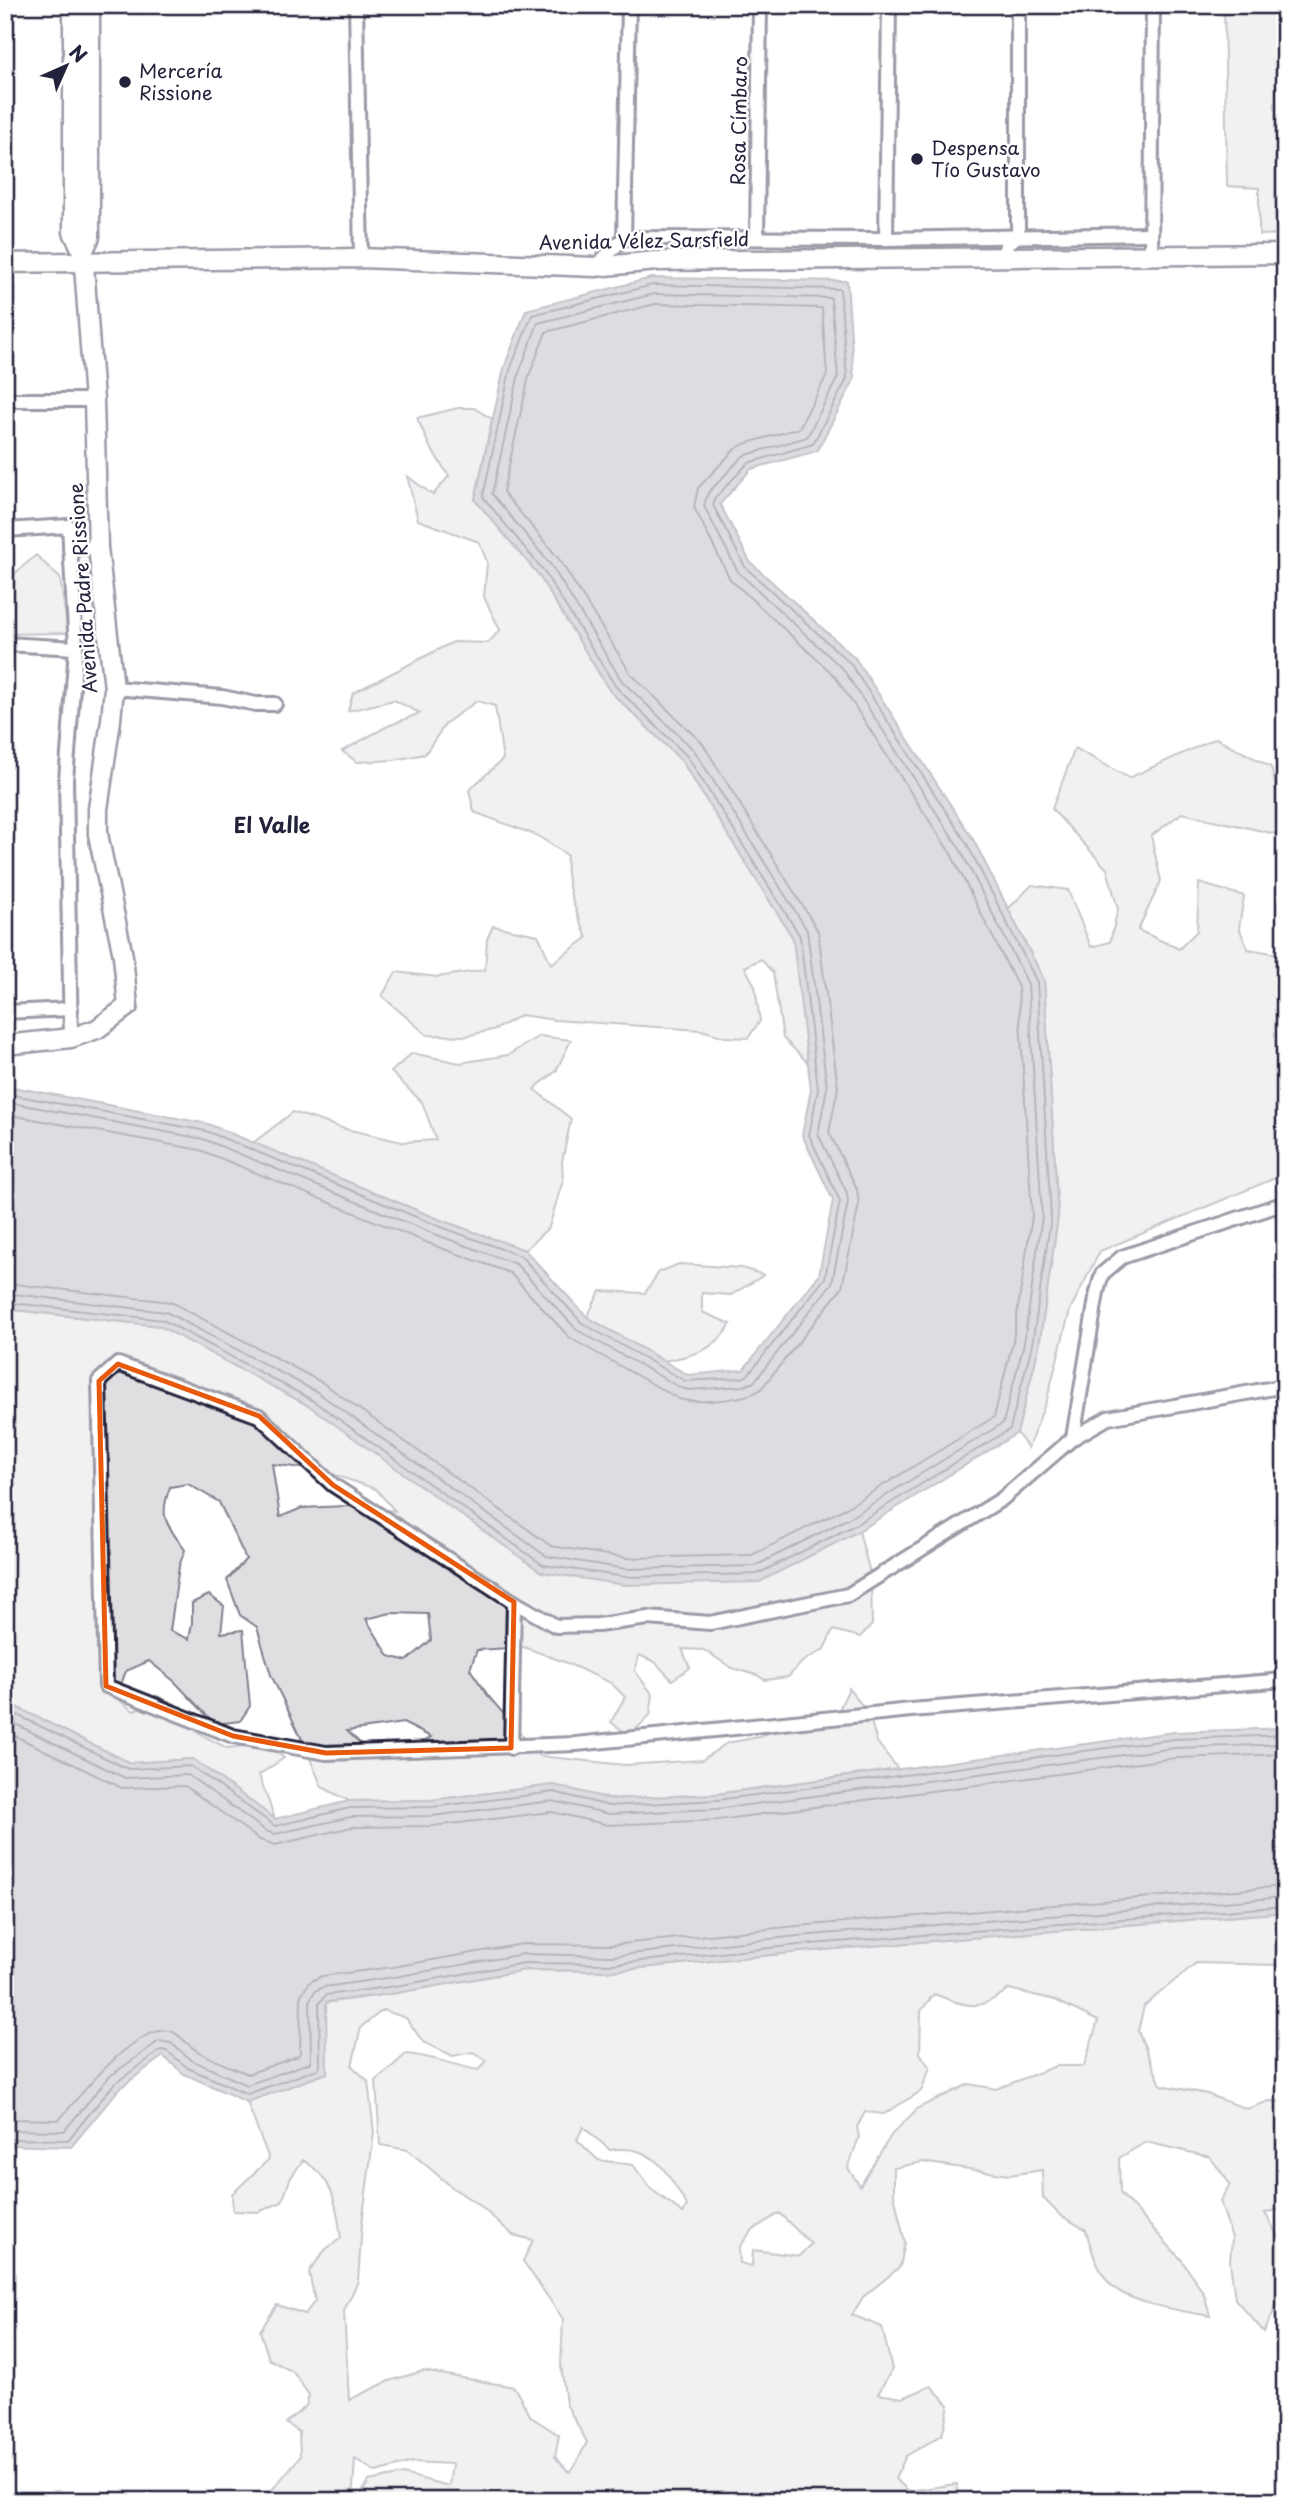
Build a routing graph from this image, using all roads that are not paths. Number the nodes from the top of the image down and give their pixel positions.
1 (73, 5) edge
2 (90, 5) edge
3 (356, 5) edge
4 (629, 5) edge
5 (760, 5) edge
6 (889, 5) edge
7 (1018, 5) edge
8 (1153, 5) edge
9 (1150, 234) junction
10 (1018, 236) junction
11 (624, 237) junction
12 (757, 237) junction
13 (886, 239) junction
14 (1285, 254) edge
15 (1003, 256) junction
16 (1151, 256) junction
17 (83, 258) junction
18 (361, 258) junction
19 (5, 263) edge
20 (595, 267) junction
21 (5, 400) edge
22 (94, 400) junction
23 (5, 530) edge
24 (98, 547) junction
25 (70, 548) junction
26 (5, 644) edge
27 (76, 648) junction
28 (114, 688) junction
29 (275, 704) dead end
30 (71, 1009) junction
31 (5, 1012) edge
32 (71, 1038) junction
33 (5, 1045) edge
34 (1285, 1203) edge
35 (1285, 1386) edge
36 (1073, 1438) junction
37 (514, 1602) junction
38 (1285, 1681) edge
39 (511, 1748) junction

1 - 17 street, Avenida Padre Rissione
2 - 17 street, Avenida Padre Rissione
3 - 18 street
4 - 11 street
5 - 12 street, Rosa Címbaro
6 - 13 street
7 - 10 street
8 - 9 street
9 - 10 street, Avenida Vélez Sarsfield
9 - 16 street
10 - 13 street, Avenida Vélez Sarsfield
10 - 15 street
11 - 12 street, Avenida Vélez Sarsfield
11 - 20 street
12 - 13 street, Avenida Vélez Sarsfield
14 - 16 street, Avenida Vélez Sarsfield
15 - 16 street, Avenida Vélez Sarsfield
15 - 20 street, Avenida Vélez Sarsfield
17 - 18 street, Avenida Vélez Sarsfield
17 - 19 street, Avenida Vélez Sarsfield
17 - 22 street, Avenida Padre Rissione
18 - 20 street, Avenida Vélez Sarsfield
21 - 22 street
22 - 24 street, Avenida Padre Rissione
23 - 25 street, Avenida Padre Rissione
24 - 25 street
24 - 28 street, Avenida Padre Rissione
25 - 27 street, Avenida Padre Rissione
26 - 27 street
27 - 30 street, Avenida Padre Rissione
28 - 29 street
28 - 32 street, Avenida Padre Rissione
30 - 31 street
30 - 32 street, Avenida Padre Rissione
32 - 33 street
34 - 36 street
35 - 36 street
36 - 37 street
37 - 39 street
37 - 39 street
38 - 39 street

